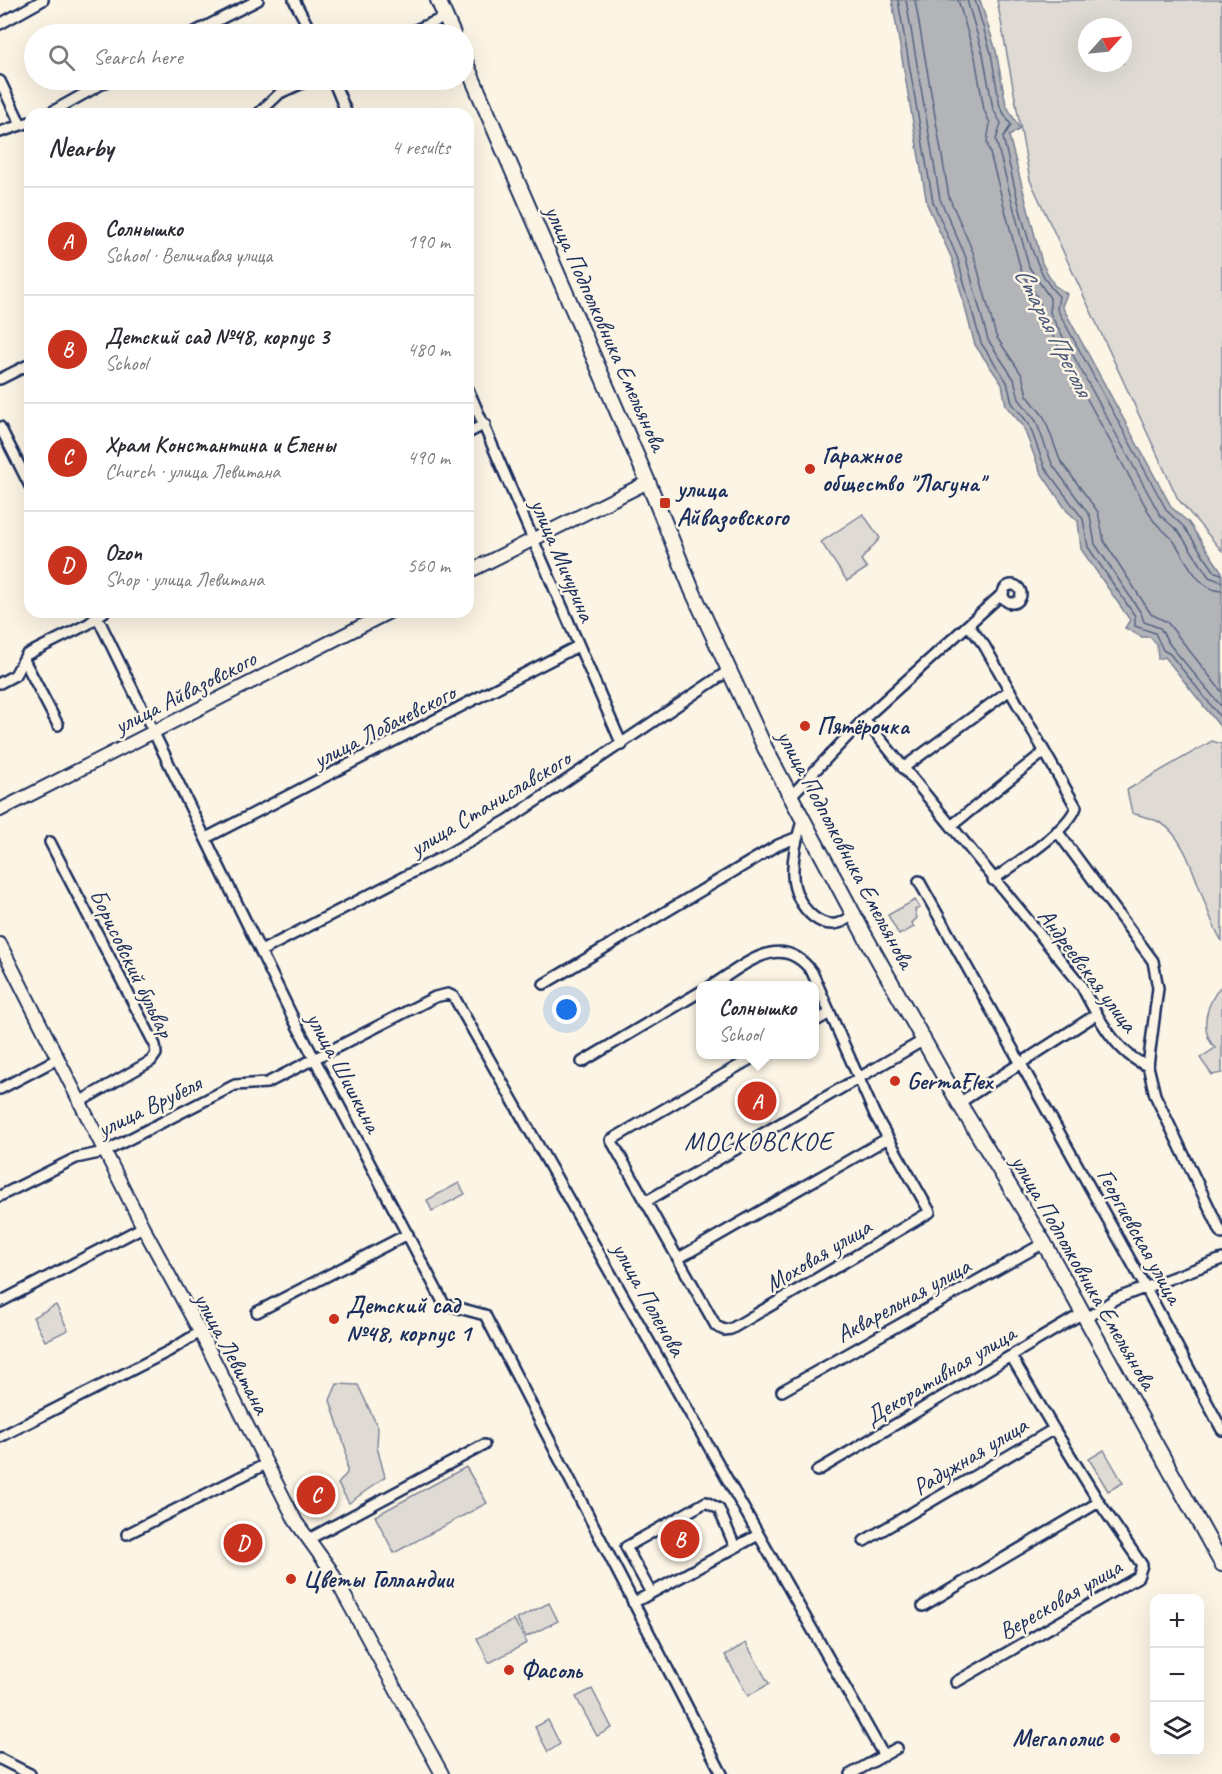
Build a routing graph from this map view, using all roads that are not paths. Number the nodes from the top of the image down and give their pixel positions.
1 (44, 0) edge
2 (258, 0) edge
3 (294, 0) edge
4 (438, 0) edge
5 (446, 17) junction
6 (0, 24) edge
7 (211, 24) edge
8 (307, 24) edge
9 (430, 24) edge
10 (449, 24) edge
11 (0, 81) edge
12 (474, 82) edge
13 (91, 90) edge
14 (287, 90) edge
15 (337, 90) edge
16 (59, 108) edge
17 (264, 108) edge
18 (345, 108) edge
19 (24, 121) edge
20 (24, 125) edge
21 (0, 132) edge
22 (24, 367) edge
23 (0, 379) edge
24 (474, 401) edge
25 (485, 424) junction
26 (0, 427) edge
27 (474, 430) edge
28 (24, 474) edge
29 (648, 482) junction
30 (533, 540) junction
31 (474, 569) edge
32 (1002, 594) dead end
33 (94, 618) edge
34 (101, 618) edge
35 (377, 618) edge
36 (968, 625) junction
37 (578, 646) junction
38 (24, 660) junction
39 (728, 670) junction
40 (0, 683) edge
41 (1010, 690) junction
42 (864, 719) junction
43 (58, 725) dead end
44 (153, 731) junction
45 (622, 745) junction
46 (1044, 752) junction
47 (903, 768) junction
48 (790, 797) junction
49 (0, 810) edge
50 (802, 821) junction
51 (951, 826) junction
52 (1057, 831) junction
53 (798, 837) junction
54 (207, 838) junction
55 (50, 842) dead end
56 (993, 880) junction
57 (919, 881) dead end
58 (853, 914) junction
59 (0, 944) edge
60 (261, 951) junction
61 (719, 981) edge
62 (816, 981) edge
63 (544, 984) dead end
64 (819, 988) edge
65 (696, 994) edge
66 (830, 1013) junction
67 (1096, 1014) junction
68 (819, 1019) edge
69 (924, 1041) junction
70 (60, 1058) junction
71 (317, 1058) junction
72 (750, 1059) edge
73 (582, 1062) dead end
74 (1022, 1063) junction
75 (1148, 1066) junction
76 (858, 1079) junction
77 (0, 1089) edge
78 (81, 1101) junction
79 (959, 1103) junction
80 (888, 1138) junction
81 (104, 1152) junction
82 (0, 1196) edge
83 (645, 1202) junction
84 (142, 1227) junction
85 (408, 1234) junction
86 (1222, 1234) edge
87 (1044, 1243) junction
88 (679, 1258) junction
89 (1222, 1259) edge
90 (1146, 1288) junction
91 (0, 1302) edge
92 (257, 1312) dead end
93 (1085, 1316) junction
94 (200, 1332) junction
95 (1011, 1356) junction
96 (782, 1391) dead end
97 (1054, 1429) junction
98 (1222, 1430) edge
99 (0, 1437) edge
100 (484, 1445) dead end
101 (266, 1464) junction
102 (817, 1471) dead end
103 (1099, 1502) junction
104 (127, 1534) dead end
105 (758, 1534) junction
106 (309, 1539) junction
107 (864, 1541) dead end
108 (735, 1547) junction
109 (1222, 1564) edge
110 (651, 1593) junction
111 (633, 1604) junction
112 (923, 1606) dead end
113 (956, 1682) dead end
114 (897, 1748) dead end
115 (884, 1756) junction
116 (0, 1759) edge
117 (30, 1774) edge
118 (442, 1774) edge
119 (722, 1774) edge
120 (851, 1774) edge

1 - 6 street
2 - 7 street
3 - 8 street
4 - 5 main road
5 - 9 street
5 - 10 main road
11 - 19 street
12 - 29 main road, улица Подполковника Емельянова
13 - 16 street
14 - 17 street
15 - 18 street
20 - 21 street
22 - 23 street
24 - 25 street, улица Мичурина
25 - 27 street
25 - 30 street, улица Мичурина
26 - 28 street
29 - 30 street
29 - 39 main road, улица Подполковника Емельянова
30 - 31 street
30 - 37 street, улица Мичурина
32 - 36 street
33 - 38 street
34 - 44 street, улица Шишкина
35 - 44 street, улица Айвазовского
36 - 41 street
36 - 42 street
37 - 45 street, улица Мичурина
37 - 54 street, улица Лобачевского
38 - 40 street
38 - 43 street
39 - 45 street, улица Станиславского
39 - 48 main road, улица Подполковника Емельянова
41 - 46 street
41 - 47 street
42 - 47 street, Андреевская улица
42 - 48 street
44 - 49 street, улица Айвазовского
44 - 54 street, улица Шишкина
45 - 60 street, улица Станиславского
46 - 51 street
46 - 52 street
47 - 51 street, Андреевская улица
48 - 50 main road, улица Подполковника Емельянова
50 - 53 street
50 - 58 main road, улица Подполковника Емельянова
51 - 56 street, Андреевская улица
52 - 56 street
52 - 75 street
53 - 58 street
53 - 63 street
54 - 60 street, улица Шишкина
55 - 78 street, Борисовский бульвар
56 - 67 street, Андреевская улица
57 - 74 street, Георгиевская улица
58 - 69 main road, улица Подполковника Емельянова
59 - 70 street, улица Левитана
60 - 71 street, улица Шишкина
61 - 62 street, Моховая улица
64 - 66 street, Моховая улица
65 - 73 street
66 - 68 street
66 - 76 street, Моховая улица
67 - 74 street
67 - 75 street, Андреевская улица
69 - 76 street
69 - 79 main road, улица Подполковника Емельянова
70 - 77 street
70 - 78 street, улица Левитана
71 - 81 street, улица Врубеля
71 - 85 street, улица Шишкина
71 - 105 street, улица Поленова
72 - 83 street, Моховая улица
74 - 79 street
74 - 90 street, Георгиевская улица
75 - 86 street
76 - 80 street, Моховая улица
76 - 83 street
78 - 81 street, улица Левитана
79 - 87 main road, улица Подполковника Емельянова
80 - 88 street
80 - 88 street, Моховая улица
81 - 82 street, улица Врубеля
81 - 84 street, улица Левитана
83 - 88 street, Моховая улица
84 - 91 street
84 - 94 street, улица Левитана
85 - 92 street
85 - 111 street, улица Шишкина
87 - 93 main road, улица Подполковника Емельянова
87 - 96 street, Акварельная улица
89 - 90 street, Декоративная улица
90 - 93 street, Декоративная улица
90 - 98 street, Георгиевская улица
93 - 95 street, Декоративная улица
93 - 109 main road, улица Подполковника Емельянова
94 - 99 street
94 - 101 street, улица Левитана
95 - 97 street, Радужная улица
95 - 102 street, Декоративная улица
97 - 103 street
97 - 107 street, Радужная улица
100 - 106 street
101 - 104 street
101 - 106 street, улица Левитана
103 - 112 street
103 - 113 street, Вересковая улица
105 - 108 street
105 - 115 street, улица Поленова
106 - 118 street, улица Левитана
108 - 110 street
108 - 110 street
110 - 111 street
111 - 119 street
114 - 115 street
115 - 120 street
116 - 117 street

